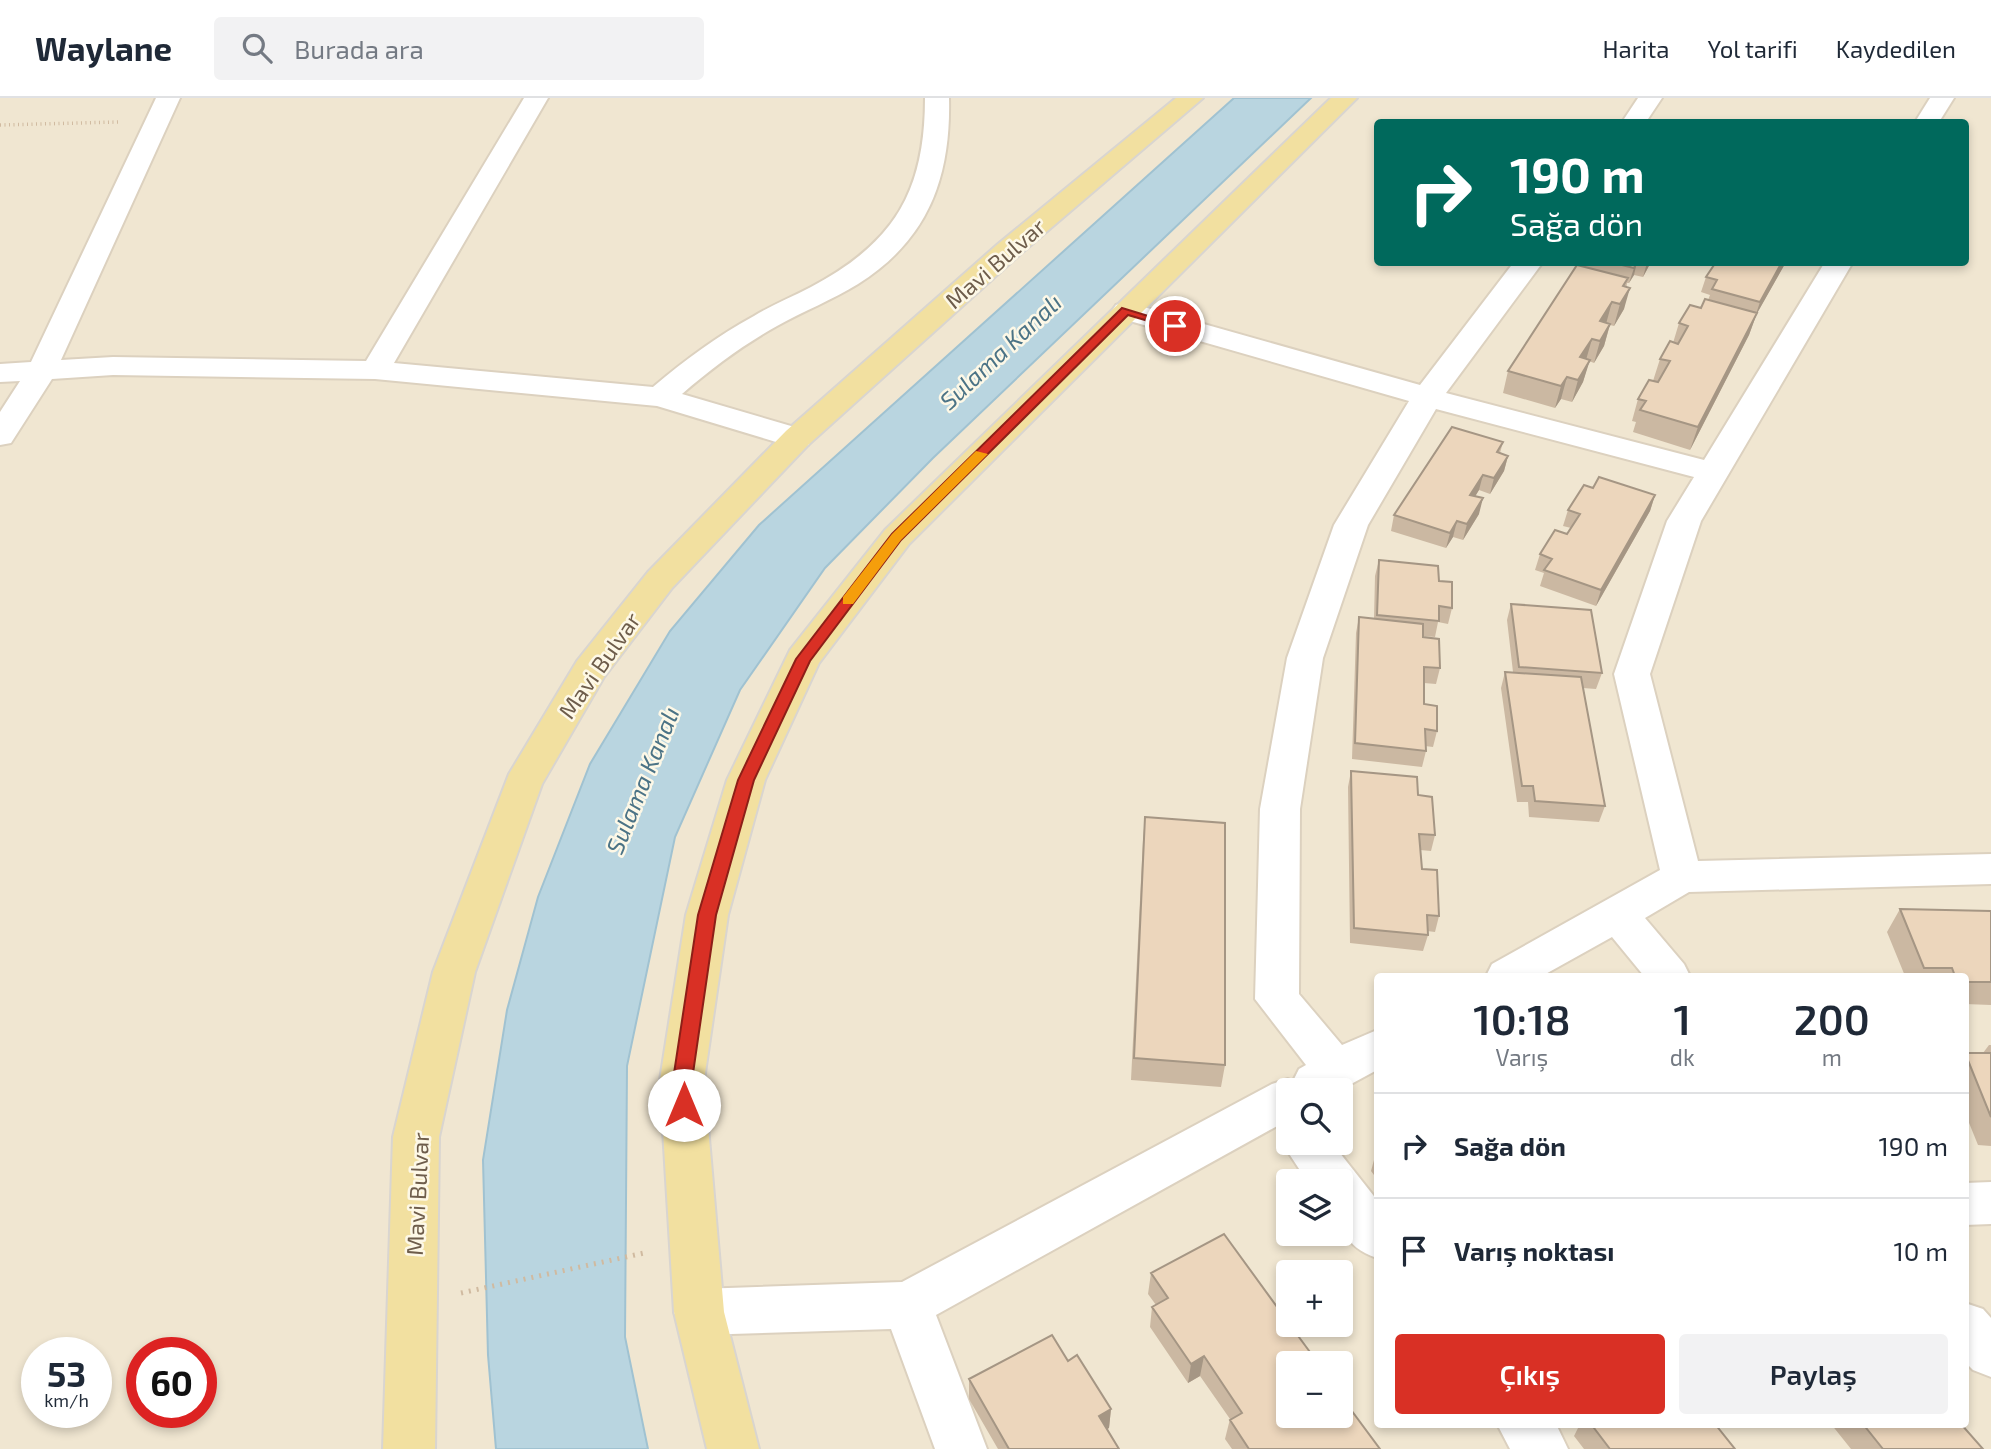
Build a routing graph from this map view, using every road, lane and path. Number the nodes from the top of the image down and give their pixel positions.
1 (536, 98) edge
2 (937, 98) edge
3 (1191, 98) edge
4 (1345, 98) edge
5 (1650, 98) edge
6 (1942, 98) edge
7 (163, 109) edge
8 (1636, 119) edge
9 (1929, 119) edge
10 (0, 125) edge
11 (1526, 266) edge
12 (1837, 266) edge
13 (1126, 311) junction
14 (375, 370) junction
15 (41, 372) junction
16 (0, 373) edge
17 (660, 397) junction
18 (1427, 397) junction
19 (0, 436) edge
20 (797, 438) junction
21 (1711, 472) junction
22 (1991, 869) edge
23 (1682, 877) junction
24 (1618, 915) junction
25 (1512, 973) edge
26 (1666, 973) edge
27 (1374, 1050) edge
28 (1294, 1078) edge
29 (1329, 1078) edge
30 (1276, 1109) edge
31 (1313, 1155) edge
32 (1325, 1169) edge
33 (1991, 1203) edge
34 (1969, 1204) edge
35 (1353, 1206) edge
36 (1374, 1232) edge
37 (659, 1250) dead end
38 (446, 1296) dead end
39 (907, 1305) junction
40 (699, 1312) junction
41 (1969, 1330) edge
42 (1991, 1353) edge
43 (1526, 1428) edge
44 (409, 1449) edge
45 (733, 1449) edge
46 (961, 1449) edge
47 (1542, 1449) edge

1 - 14 street
2 - 17 street
3 - 20 main road, Mavi Bulvar
4 - 13 main road
5 - 8 street
6 - 9 street
7 - 10 path
7 - 15 street
11 - 18 street
12 - 21 street
13 - 18 street
13 - 40 main road
14 - 15 street
14 - 17 street
15 - 16 street
15 - 19 street
17 - 20 street
18 - 21 street
18 - 28 street
20 - 44 main road, Mavi Bulvar
21 - 23 street
22 - 23 street
23 - 24 street
24 - 25 street
24 - 26 street
27 - 29 street
30 - 39 street
31 - 32 street
33 - 34 street
35 - 36 street
37 - 38 path
39 - 40 street
39 - 46 street
40 - 45 main road
41 - 42 street
43 - 47 street

